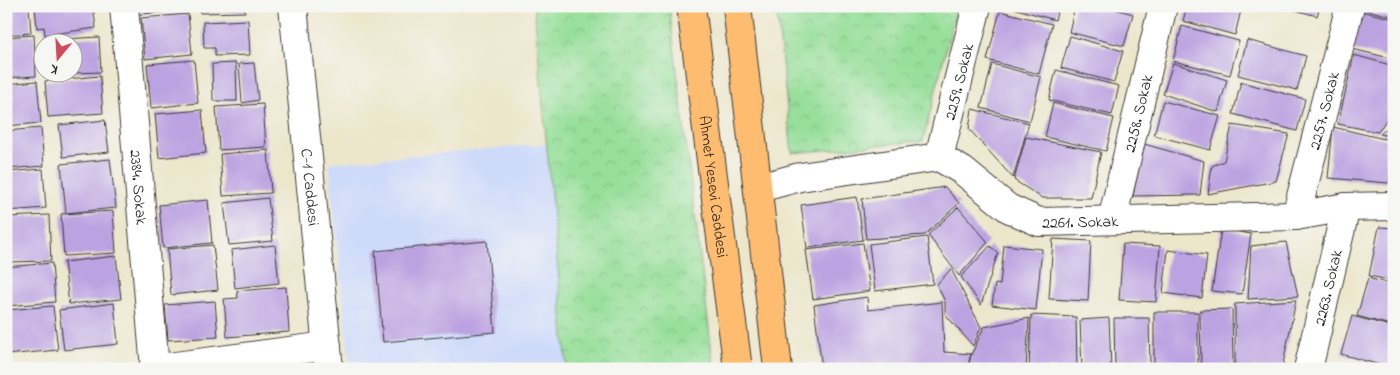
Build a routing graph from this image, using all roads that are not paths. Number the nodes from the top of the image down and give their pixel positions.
1 (124, 6) edge
2 (293, 6) edge
3 (691, 6) edge
4 (737, 6) edge
5 (978, 6) edge
6 (1163, 6) edge
7 (1350, 6) edge
8 (939, 157) junction
9 (759, 188) junction
10 (1394, 206) edge
11 (1346, 207) junction
12 (1296, 216) junction
13 (1112, 220) junction
14 (328, 358) edge
15 (154, 369) edge
16 (738, 369) edge
17 (778, 369) edge
18 (1308, 369) edge

1 - 15 street, 2384. Sokak
2 - 14 street, C-1 Caddesi
3 - 16 main road, Ahmet Yesevi Caddesi
4 - 9 main road
5 - 8 street, 2259. Sokak
6 - 13 street, 2258. Sokak
7 - 12 street, 2257. Sokak
8 - 9 street
8 - 13 street, 2261. Sokak
9 - 17 main road
10 - 11 street, 2261. Sokak
11 - 12 street, 2261. Sokak
11 - 18 street, 2263. Sokak
12 - 13 street, 2261. Sokak
14 - 15 street

